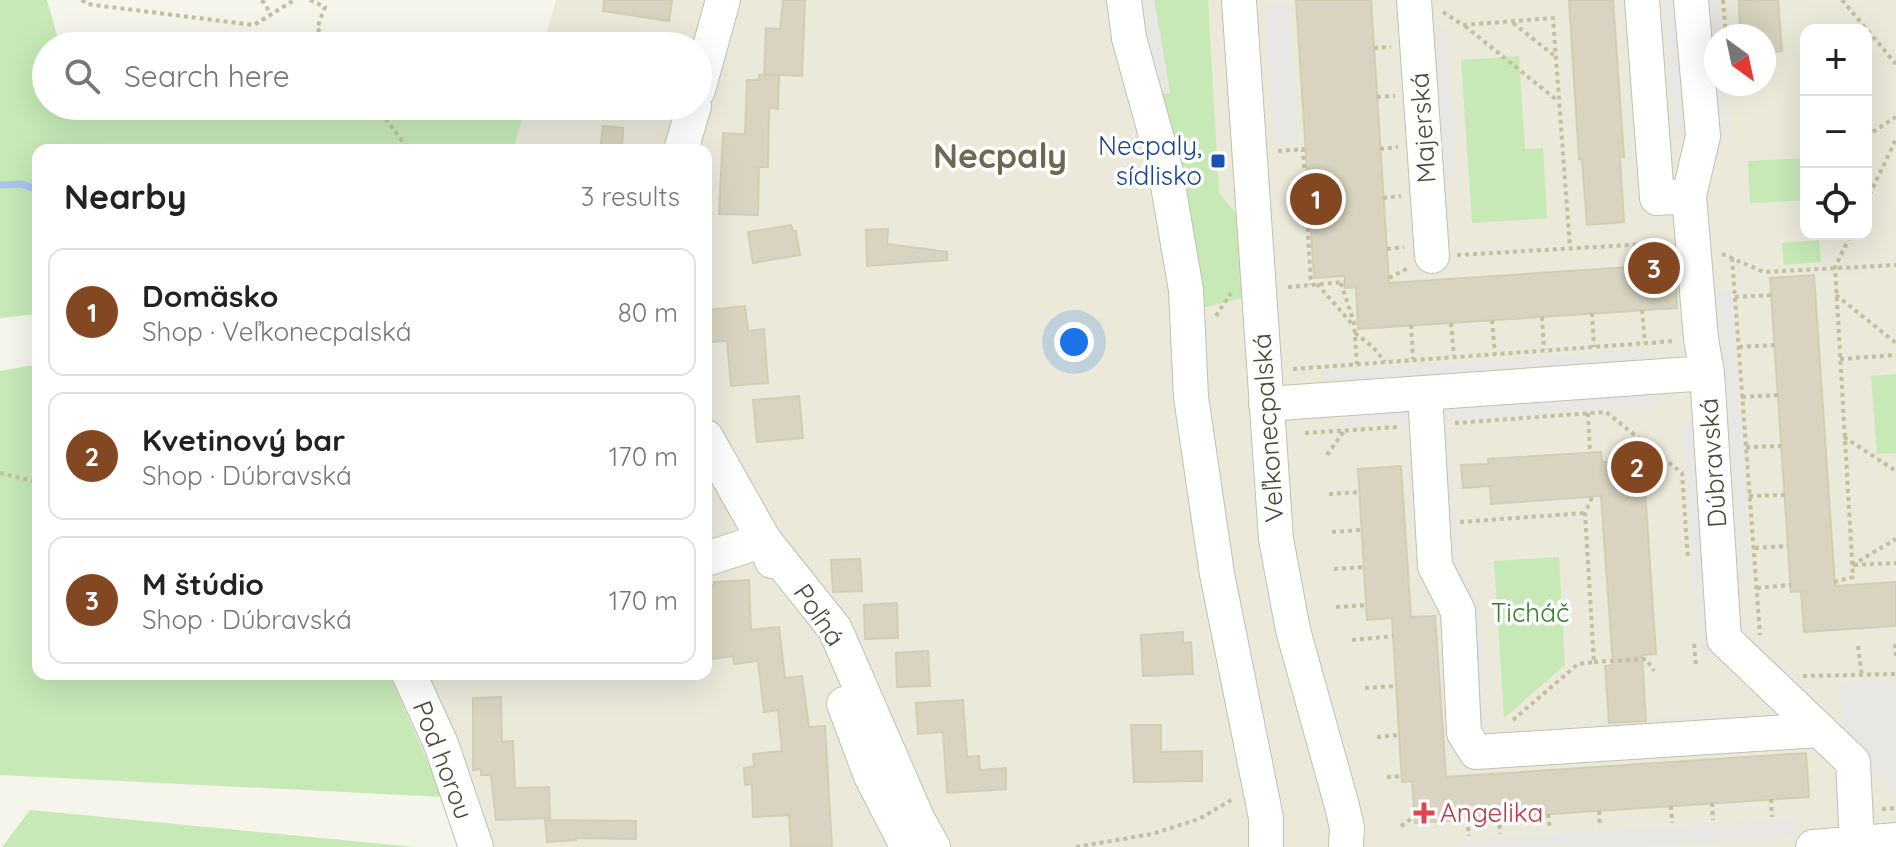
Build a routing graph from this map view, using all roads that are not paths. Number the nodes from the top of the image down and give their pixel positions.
1 (723, 0) edge
2 (1124, 0) edge
3 (1239, 0) edge
4 (1642, 0) edge
5 (1691, 0) edge
6 (1425, 4) edge
7 (712, 40) edge
8 (690, 120) edge
9 (683, 144) edge
10 (1689, 196) junction
11 (1418, 252) road end
12 (1707, 373) junction
13 (1266, 404) junction
14 (1426, 409) junction
15 (712, 448) edge
16 (764, 540) junction
17 (712, 557) edge
18 (412, 680) edge
19 (1820, 730) junction
20 (1896, 840) edge
21 (1857, 844) junction
22 (476, 847) edge
23 (908, 847) edge
24 (933, 847) edge
25 (1266, 847) edge
26 (1346, 847) edge
27 (1813, 847) edge

1 - 7 street
2 - 25 street
3 - 13 street, Veľkonecpalská
4 - 10 street
5 - 10 street
6 - 11 street, Majerská
8 - 9 street
10 - 12 street
12 - 14 street, Dúbravská
12 - 19 street, Dúbravská
13 - 14 street, Dúbravská
13 - 26 street, Veľkonecpalská
14 - 19 street
15 - 16 street, Poľná
16 - 17 street
16 - 23 street
16 - 24 street, Poľná
18 - 22 street, Pod horou
19 - 21 street, Dúbravská
20 - 21 street
21 - 27 street

